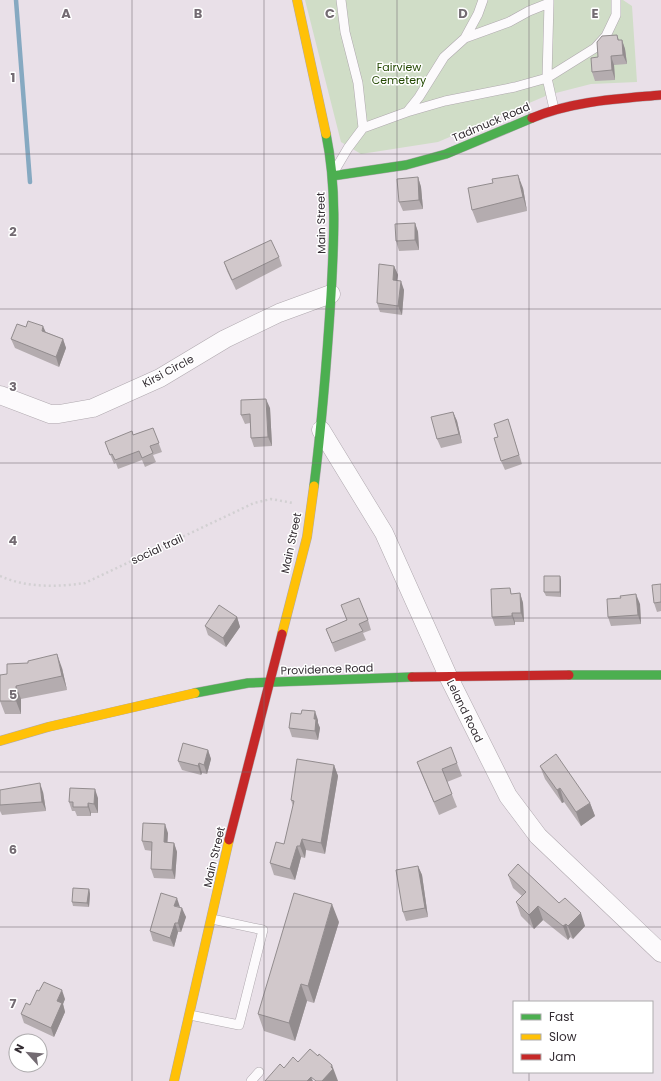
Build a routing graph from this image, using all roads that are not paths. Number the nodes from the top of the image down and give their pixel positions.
1 (297, 0) edge
2 (341, 0) edge
3 (482, 0) edge
4 (616, 0) edge
5 (549, 2) edge
6 (465, 38) junction
7 (547, 78) junction
8 (661, 95) edge
9 (554, 109) junction
10 (407, 112) junction
11 (363, 128) junction
12 (332, 176) junction
13 (332, 294) junction
14 (0, 395) edge
15 (321, 430) junction
16 (661, 675) edge
17 (448, 676) junction
18 (268, 683) junction
19 (0, 741) edge
20 (212, 919) junction
21 (661, 953) edge
22 (190, 1015) junction
23 (259, 1072) dead end
24 (174, 1081) edge
25 (252, 1081) edge

1 - 12 main road, Main Street
2 - 11 lane
3 - 6 lane
4 - 7 lane
5 - 6 lane
5 - 7 lane
6 - 10 lane
7 - 9 lane
7 - 10 lane
8 - 9 main road, Tadmuck Road
9 - 12 main road, Tadmuck Road
10 - 11 lane
11 - 12 lane
12 - 13 main road, Main Street
13 - 14 street, Kirsi Circle
13 - 15 main road, Main Street
15 - 17 street, Leland Road
15 - 18 main road, Main Street
16 - 17 main road, Providence Road
17 - 18 main road, Providence Road
17 - 21 street, Leland Road
18 - 19 main road, Providence Road
18 - 20 main road, Main Street
20 - 22 main road, Main Street
20 - 22 lane
22 - 24 main road, Main Street
23 - 25 lane

